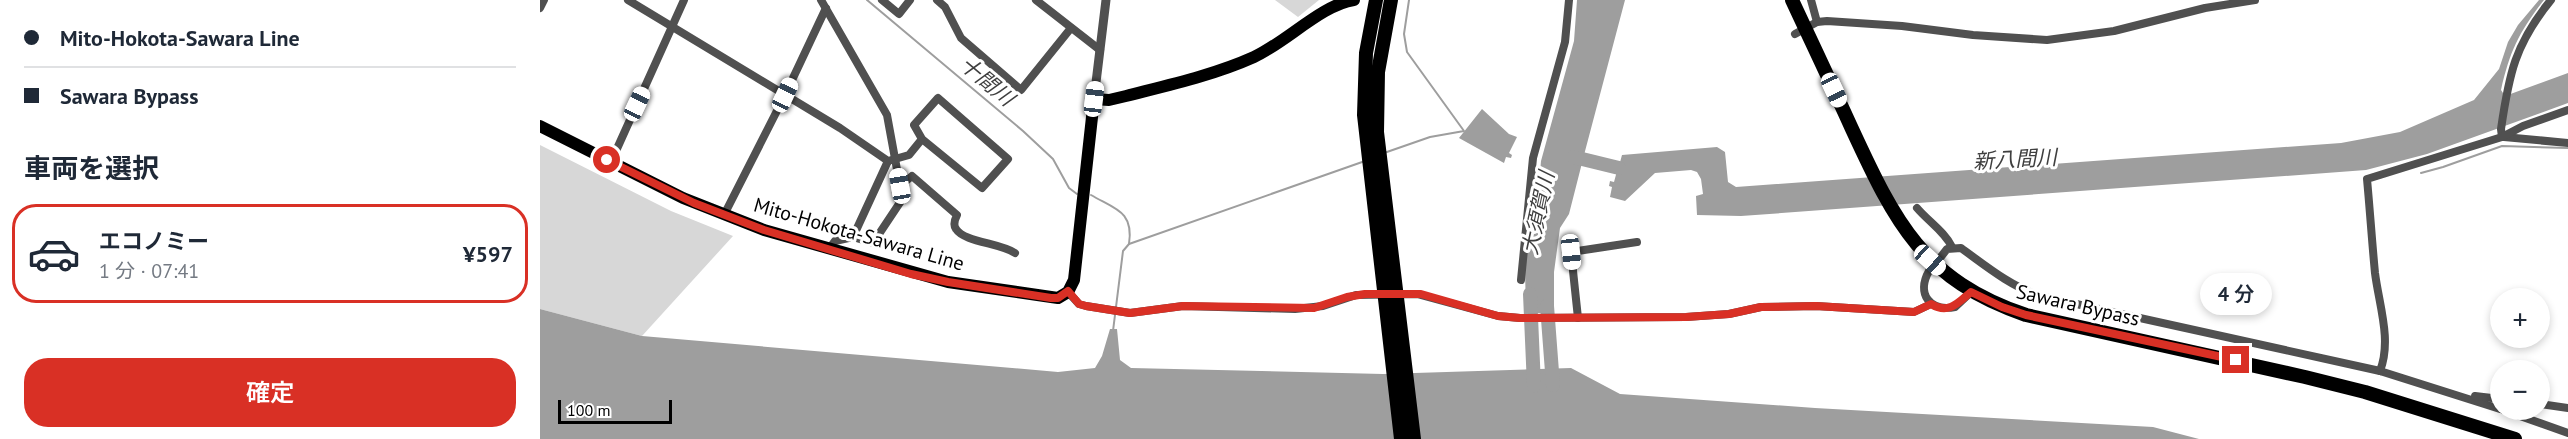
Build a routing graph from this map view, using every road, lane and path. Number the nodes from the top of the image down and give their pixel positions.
1 (544, 0) edge
2 (628, 0) edge
3 (684, 0) edge
4 (821, 0) edge
5 (882, 0) edge
6 (910, 0) edge
7 (937, 0) edge
8 (1036, 0) edge
9 (1106, 0) edge
10 (1354, 0) edge
11 (1569, 0) edge
12 (1792, 0) edge
13 (1811, 0) edge
14 (2255, 0) edge
15 (2551, 0) edge
16 (1371, 1) edge
17 (1391, 3) edge
18 (540, 8) edge
19 (826, 8) junction
20 (672, 26) junction
21 (1071, 28) junction
22 (1806, 28) junction
23 (1100, 50) junction
24 (1372, 71) junction
25 (785, 95) junction
26 (1094, 99) junction
27 (2568, 110) edge
28 (540, 126) edge
29 (2501, 133) junction
30 (922, 139) junction
31 (2568, 143) edge
32 (892, 160) junction
33 (611, 162) junction
34 (900, 186) junction
35 (1917, 208) dead end
36 (724, 215) junction
37 (853, 237) junction
38 (1637, 242) dead end
39 (1952, 247) junction
40 (829, 249) junction
41 (1014, 253) dead end
42 (1940, 258) dead end
43 (1929, 271) dead end
44 (1521, 280) dead end
45 (1068, 291) junction
46 (1971, 292) junction
47 (1931, 304) junction
48 (1578, 318) junction
49 (2380, 371) junction
50 (2462, 395) junction
51 (2490, 398) edge
52 (2490, 405) edge
53 (2550, 405) edge
54 (2568, 408) edge
55 (2531, 420) edge
56 (2568, 434) edge
57 (1401, 439) edge
58 (1414, 439) edge
59 (2515, 439) edge

1 - 18 street
2 - 20 street
3 - 20 street
4 - 19 street
5 - 6 street
7 - 21 street
8 - 21 street
9 - 23 street
10 - 26 main road
11 - 44 street
12 - 22 highway, Sawara Bypass
13 - 22 street
14 - 22 street
15 - 29 street
16 - 17 main road
16 - 24 highway
17 - 24 highway
19 - 25 street
19 - 32 street
20 - 25 street
20 - 33 street
21 - 23 street
22 - 46 highway, Sawara Bypass
23 - 26 street
24 - 57 highway
24 - 58 highway
25 - 32 street
25 - 36 street
26 - 45 main road
27 - 29 street
28 - 33 main road, Mito-Hokota-Sawara Line
29 - 31 street
29 - 49 street
30 - 30 street
30 - 32 street
32 - 34 street
32 - 37 street
33 - 36 main road, Mito-Hokota-Sawara Line
34 - 37 street
34 - 41 street
35 - 39 street
36 - 40 main road, Mito-Hokota-Sawara Line
37 - 40 street
38 - 48 street
39 - 42 street
39 - 49 street
40 - 45 main road, Mito-Hokota-Sawara Line
43 - 47 street
45 - 48 street
46 - 47 street
46 - 59 highway, Sawara Bypass
47 - 48 street
49 - 50 street
50 - 51 street
50 - 52 street
53 - 54 street
55 - 56 street

